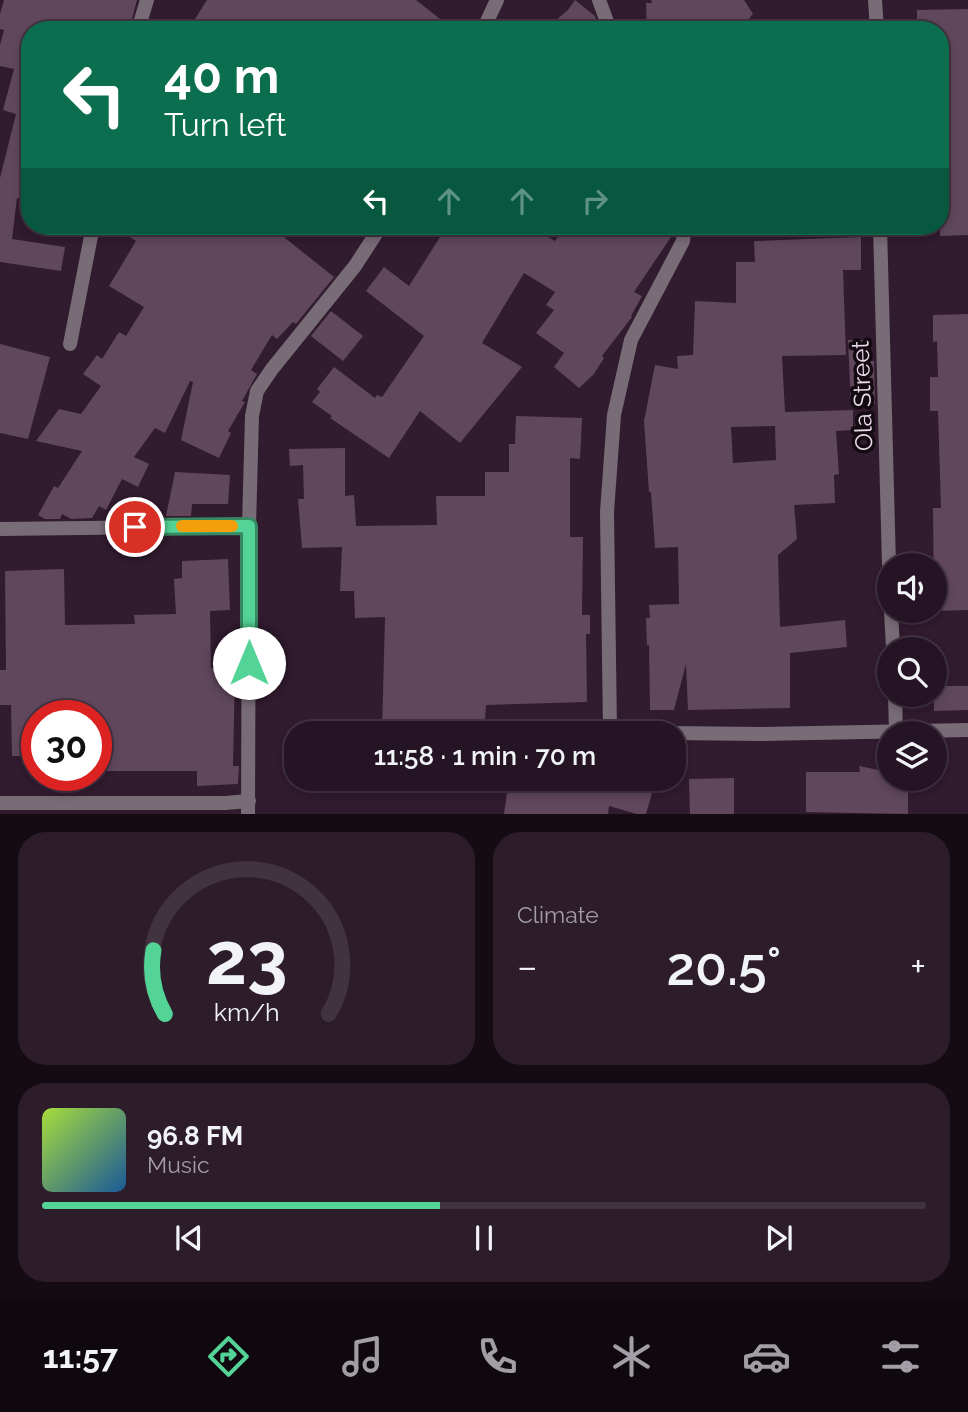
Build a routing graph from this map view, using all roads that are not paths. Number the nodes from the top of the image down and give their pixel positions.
1 (147, 0) edge
2 (497, 0) edge
3 (598, 0) edge
4 (875, 0) edge
5 (141, 21) edge
6 (487, 21) edge
7 (606, 21) edge
8 (876, 21) edge
9 (91, 235) edge
10 (375, 235) edge
11 (684, 235) edge
12 (880, 235) edge
13 (70, 344) dead end
14 (249, 526) junction
15 (0, 529) edge
16 (889, 553) edge
17 (610, 721) edge
18 (968, 730) edge
19 (947, 731) edge
20 (877, 732) edge
21 (686, 733) edge
22 (0, 803) edge
23 (248, 807) edge

1 - 5 street
2 - 6 street
3 - 7 street
4 - 8 street
9 - 13 street
10 - 14 street
11 - 17 street
12 - 16 street, Ola Street
14 - 15 street
14 - 23 street
18 - 19 street
20 - 21 street
22 - 23 street

